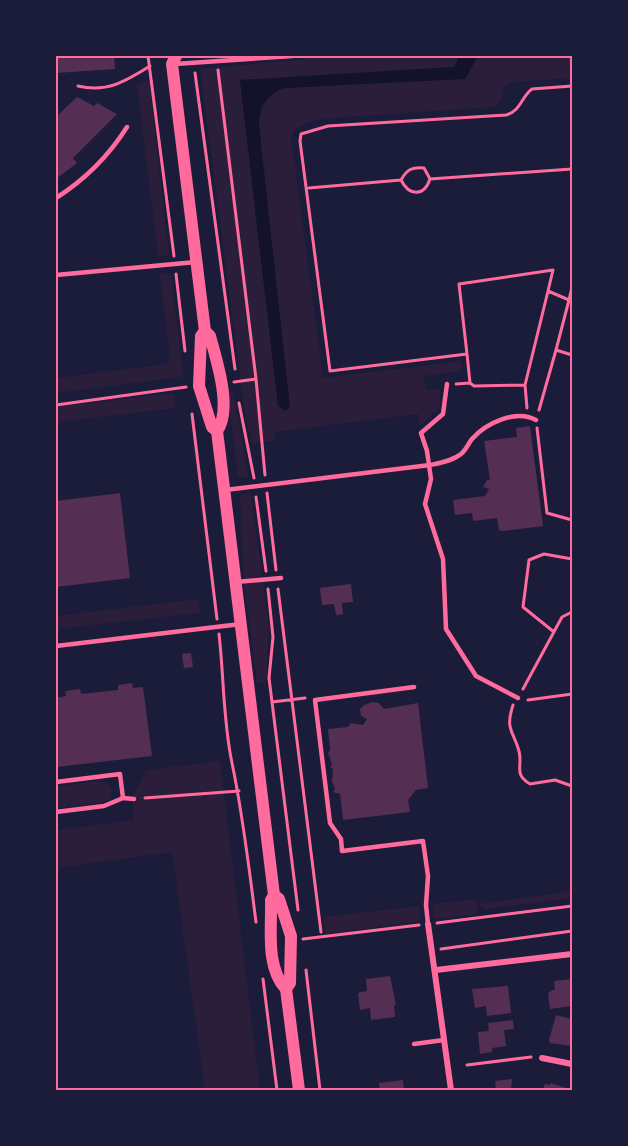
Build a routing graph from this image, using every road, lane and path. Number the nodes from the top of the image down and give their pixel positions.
1 (148, 56) edge
2 (292, 56) edge
3 (171, 58) edge
4 (150, 66) junction
5 (217, 66) dead end
6 (78, 86) dead end
7 (573, 86) edge
8 (128, 127) dead end
9 (573, 169) edge
10 (430, 179) junction
11 (401, 180) junction
12 (308, 188) junction
13 (56, 198) edge
14 (197, 262) junction
15 (175, 264) junction
16 (56, 275) edge
17 (573, 287) edge
18 (549, 291) junction
19 (571, 300) edge
20 (205, 331) junction
21 (556, 350) junction
22 (467, 354) junction
23 (573, 355) edge
24 (186, 361) dead end
25 (188, 379) dead end
26 (256, 379) junction
27 (236, 381) dead end
28 (447, 384) dead end
29 (525, 385) junction
30 (56, 405) edge
31 (192, 409) dead end
32 (528, 416) junction
33 (536, 420) junction
34 (217, 431) junction
35 (429, 465) junction
36 (266, 485) junction
37 (225, 490) junction
38 (573, 520) edge
39 (573, 559) edge
40 (279, 578) junction
41 (236, 582) junction
42 (573, 612) edge
43 (217, 615) dead end
44 (241, 624) junction
45 (554, 632) junction
46 (219, 637) dead end
47 (56, 646) edge
48 (414, 687) dead end
49 (573, 694) edge
50 (310, 697) dead end
51 (518, 698) junction
52 (291, 700) junction
53 (272, 702) dead end
54 (56, 782) edge
55 (573, 786) edge
56 (239, 791) junction
57 (123, 798) junction
58 (134, 799) joint
59 (56, 812) edge
60 (274, 895) junction
61 (573, 906) edge
62 (429, 924) junction
63 (573, 930) edge
64 (321, 932) dead end
65 (257, 933) dead end
66 (302, 939) dead end
67 (450, 946) dead end
68 (573, 954) edge
69 (436, 970) junction
70 (263, 978) dead end
71 (286, 989) junction
72 (444, 1040) junction
73 (414, 1044) dead end
74 (540, 1057) joint
75 (573, 1064) edge
76 (467, 1065) dead end
77 (277, 1090) edge
78 (299, 1090) edge
79 (451, 1090) edge

1 - 4 path
2 - 3 lane
3 - 14 main road
4 - 6 path
4 - 15 path
5 - 26 path
7 - 12 path
8 - 13 lane
9 - 10 path
10 - 11 path
10 - 11 path
11 - 12 path
12 - 22 path
14 - 15 lane
14 - 20 main road
15 - 16 lane
15 - 24 path
17 - 19 path
18 - 19 path
18 - 22 path
18 - 29 path
19 - 21 path
20 - 34 main road
20 - 34 main road
21 - 23 path
21 - 33 path
22 - 29 path
25 - 30 path
26 - 27 path
26 - 36 path
28 - 35 lane
29 - 32 path
31 - 43 path
32 - 33 lane
32 - 35 lane
33 - 38 path
34 - 37 main road
35 - 36 lane
35 - 51 lane
36 - 37 lane
36 - 40 path
37 - 41 main road
39 - 45 path
40 - 41 lane
40 - 52 path
41 - 44 main road
42 - 45 path
44 - 47 lane
44 - 60 main road
45 - 51 path
46 - 56 path
48 - 62 lane
49 - 51 path
50 - 52 path
51 - 55 path
52 - 53 path
52 - 64 path
54 - 57 lane
56 - 58 path
56 - 65 path
57 - 58 lane
57 - 59 lane
60 - 71 main road
60 - 71 main road
61 - 62 path
62 - 66 path
62 - 69 street
63 - 67 path
68 - 69 street
69 - 72 street
70 - 77 path
71 - 78 main road
72 - 73 lane
72 - 79 street
74 - 75 street
74 - 76 path

